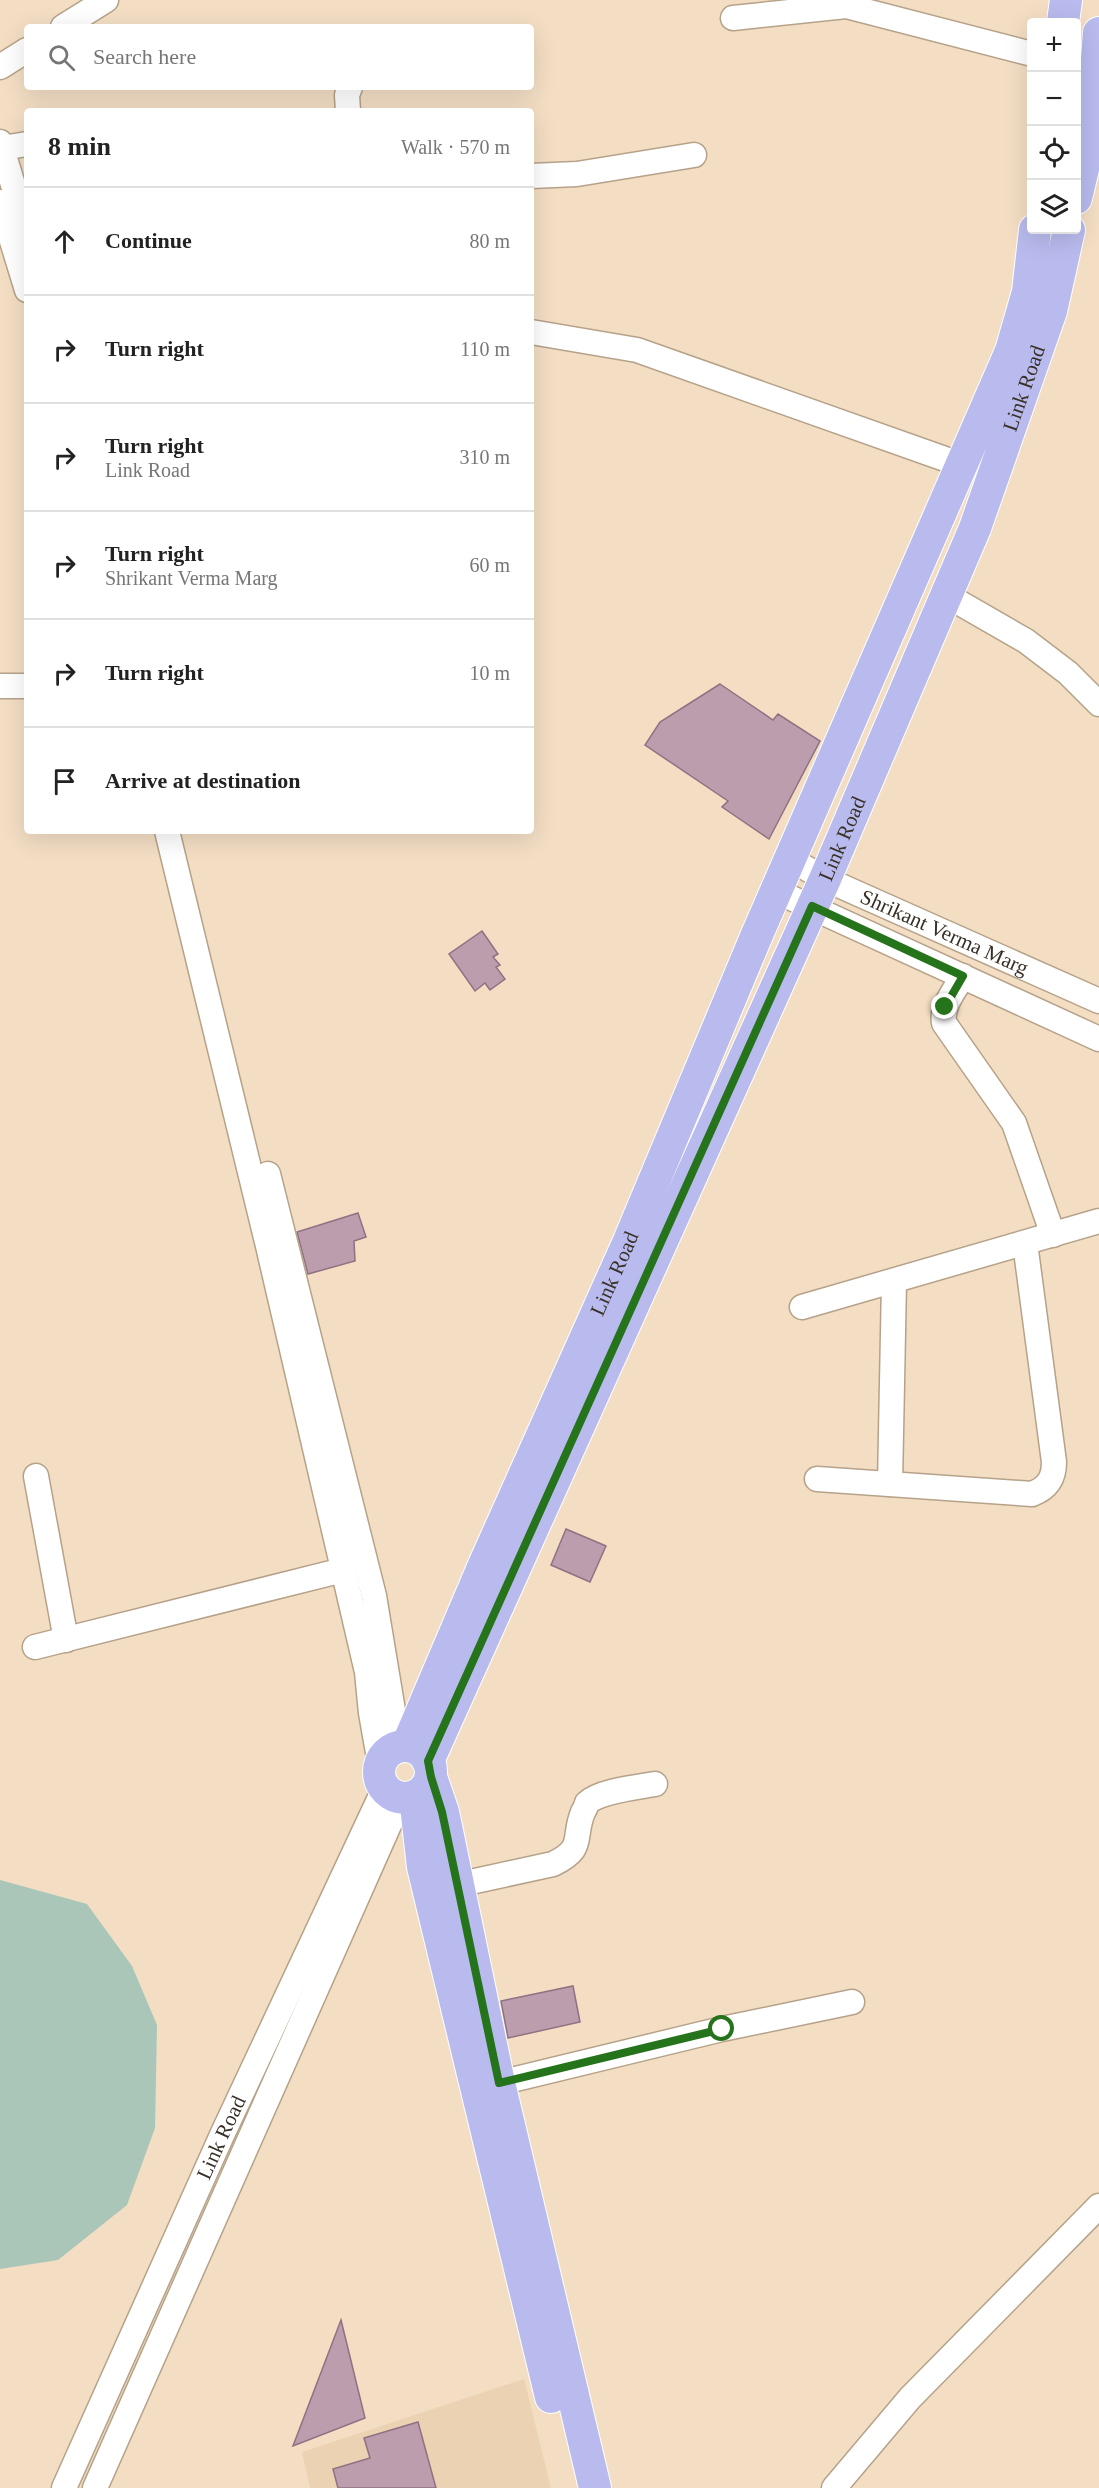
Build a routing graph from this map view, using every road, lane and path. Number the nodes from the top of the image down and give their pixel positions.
1 (106, 0) edge
2 (1066, 0) edge
3 (733, 18) dead end
4 (1064, 18) edge
5 (68, 24) edge
6 (1099, 33) edge
7 (24, 52) edge
8 (1027, 53) edge
9 (0, 67) edge
10 (349, 90) edge
11 (348, 108) edge
12 (1095, 137) edge
13 (24, 144) edge
14 (1, 145) edge
15 (694, 155) dead end
16 (534, 176) edge
17 (1081, 184) edge
18 (0, 202) edge
19 (24, 221) edge
20 (1035, 234) edge
21 (1068, 234) edge
22 (24, 280) edge
23 (534, 333) edge
24 (962, 465) junction
25 (946, 595) junction
26 (0, 686) edge
27 (24, 686) edge
28 (1099, 705) edge
29 (168, 834) edge
30 (182, 834) edge
31 (790, 860) junction
32 (776, 891) junction
33 (818, 892) junction
34 (963, 976) junction
35 (1099, 1001) edge
36 (1099, 1039) edge
37 (1099, 1221) edge
38 (1053, 1234) junction
39 (1025, 1243) junction
40 (894, 1282) junction
41 (802, 1307) dead end
42 (36, 1476) dead end
43 (817, 1479) dead end
44 (890, 1484) junction
45 (343, 1570) junction
46 (66, 1640) junction
47 (35, 1647) dead end
48 (406, 1772) junction
49 (655, 1784) dead end
50 (443, 1888) junction
51 (852, 2002) dead end
52 (499, 2083) junction
53 (1099, 2206) edge
54 (64, 2488) edge
55 (95, 2488) edge
56 (574, 2488) edge
57 (595, 2488) edge
58 (834, 2488) edge

1 - 5 street
2 - 4 main road
3 - 8 street
6 - 12 main road
7 - 9 street
10 - 11 street
12 - 17 main road
13 - 14 street
14 - 19 street
15 - 16 street
18 - 22 street
20 - 24 main road, Link Road
21 - 25 main road, Link Road
23 - 24 street
24 - 31 main road, Link Road
25 - 28 street
25 - 33 main road, Link Road
26 - 27 street
29 - 45 street
30 - 48 street
31 - 32 main road, Link Road
31 - 33 street, Shrikant Verma Marg
32 - 33 street, Shrikant Verma Marg
32 - 48 main road, Link Road
33 - 34 street, Shrikant Verma Marg
33 - 35 street, Shrikant Verma Marg
33 - 48 main road, Link Road
34 - 36 street, Shrikant Verma Marg
34 - 38 street
37 - 38 street
38 - 39 street
39 - 40 street
39 - 44 street
40 - 41 street
40 - 44 street
42 - 46 street
43 - 44 street
45 - 46 street
45 - 48 street
46 - 47 street
48 - 50 main road
48 - 54 street, Link Road
48 - 55 street, Link Road
49 - 50 street
50 - 52 main road
50 - 56 main road
51 - 52 street
52 - 57 main road
53 - 58 street

